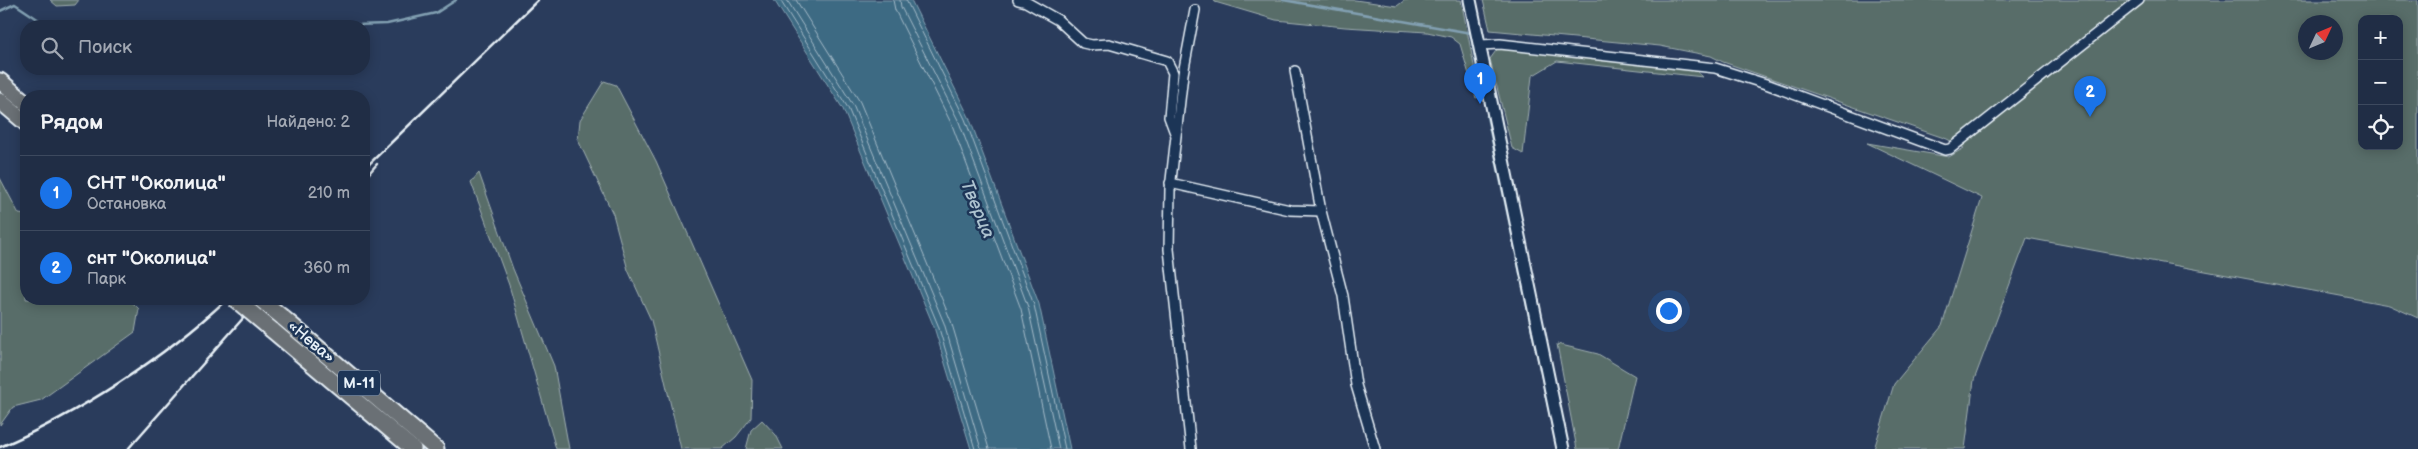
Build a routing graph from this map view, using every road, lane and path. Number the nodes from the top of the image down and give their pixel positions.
1 (1018, 0) edge
2 (1470, 0) edge
3 (2139, 0) edge
4 (1195, 10) dead end
5 (1480, 45) junction
6 (1295, 71) dead end
7 (0, 81) edge
8 (20, 98) edge
9 (0, 101) edge
10 (20, 118) edge
11 (1176, 136) junction
12 (1170, 183) junction
13 (1321, 211) junction
14 (242, 305) edge
15 (267, 305) edge
16 (413, 449) edge
17 (436, 449) edge
18 (1191, 449) edge
19 (1375, 449) edge
20 (1563, 449) edge

1 - 11 street
2 - 5 main road
3 - 5 street
4 - 11 street
5 - 20 main road
6 - 13 street
7 - 8 highway
9 - 10 highway
11 - 12 street
12 - 13 street
12 - 18 street
13 - 19 street
14 - 16 highway, «Нева» / М-11, bridge
15 - 17 highway, «Нева» / М-11, bridge

